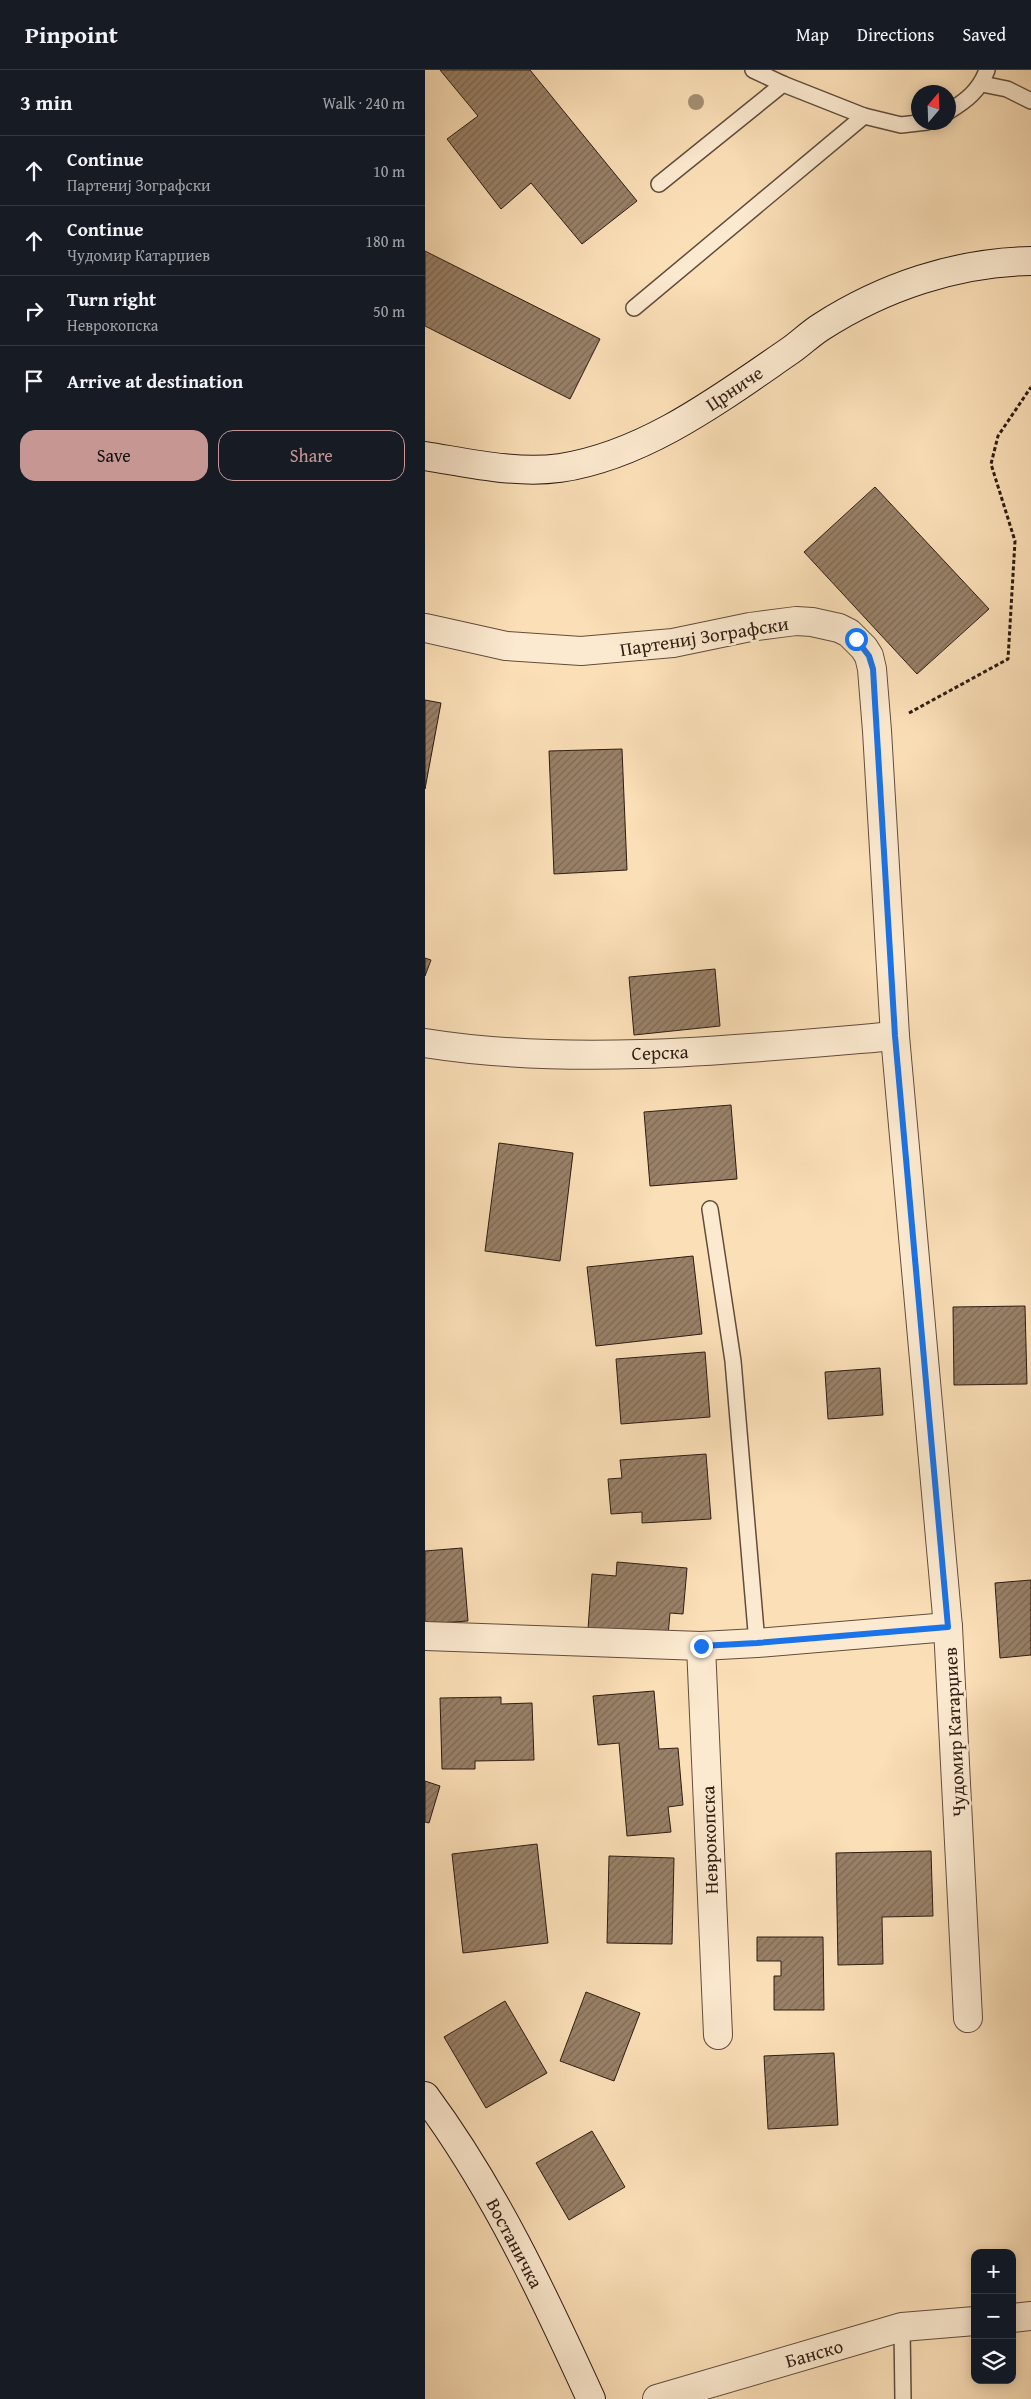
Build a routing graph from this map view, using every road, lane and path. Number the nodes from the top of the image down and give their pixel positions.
1 (753, 70) edge
2 (984, 77) edge
3 (783, 84) junction
4 (1031, 101) edge
5 (956, 107) edge
6 (865, 116) junction
7 (911, 124) edge
8 (659, 184) dead end
9 (1031, 261) edge
10 (633, 308) dead end
11 (1031, 387) edge
12 (425, 456) edge
13 (425, 628) edge
14 (873, 669) joint
15 (877, 730) junction
16 (895, 1036) junction
17 (425, 1043) edge
18 (710, 1208) dead end
19 (948, 1627) junction
20 (425, 1636) edge
21 (757, 1643) junction
22 (701, 1646) junction
23 (968, 2018) dead end
24 (718, 2035) dead end
25 (425, 2096) edge
26 (1031, 2316) edge
27 (1016, 2318) edge
28 (971, 2321) edge
29 (902, 2327) junction
30 (591, 2399) edge
31 (657, 2399) edge
32 (903, 2399) edge

1 - 3 lane
2 - 4 lane
2 - 5 lane
3 - 6 lane
3 - 8 lane
6 - 7 lane
6 - 10 lane
9 - 12 street, Црниче
11 - 15 path
13 - 14 street, Партениј Зографски
14 - 15 street, Чудомир Катарџиев
15 - 16 street, Чудомир Катарџиев
16 - 17 street, Серска
16 - 19 street, Чудомир Катарџиев
18 - 21 lane
19 - 21 street
19 - 23 street, Чудомир Катарџиев
20 - 22 street
21 - 22 street
22 - 24 street, Неврокопска
25 - 30 street, Востаничка
26 - 27 street
28 - 29 street, Банско
29 - 31 street, Банско
29 - 32 lane

